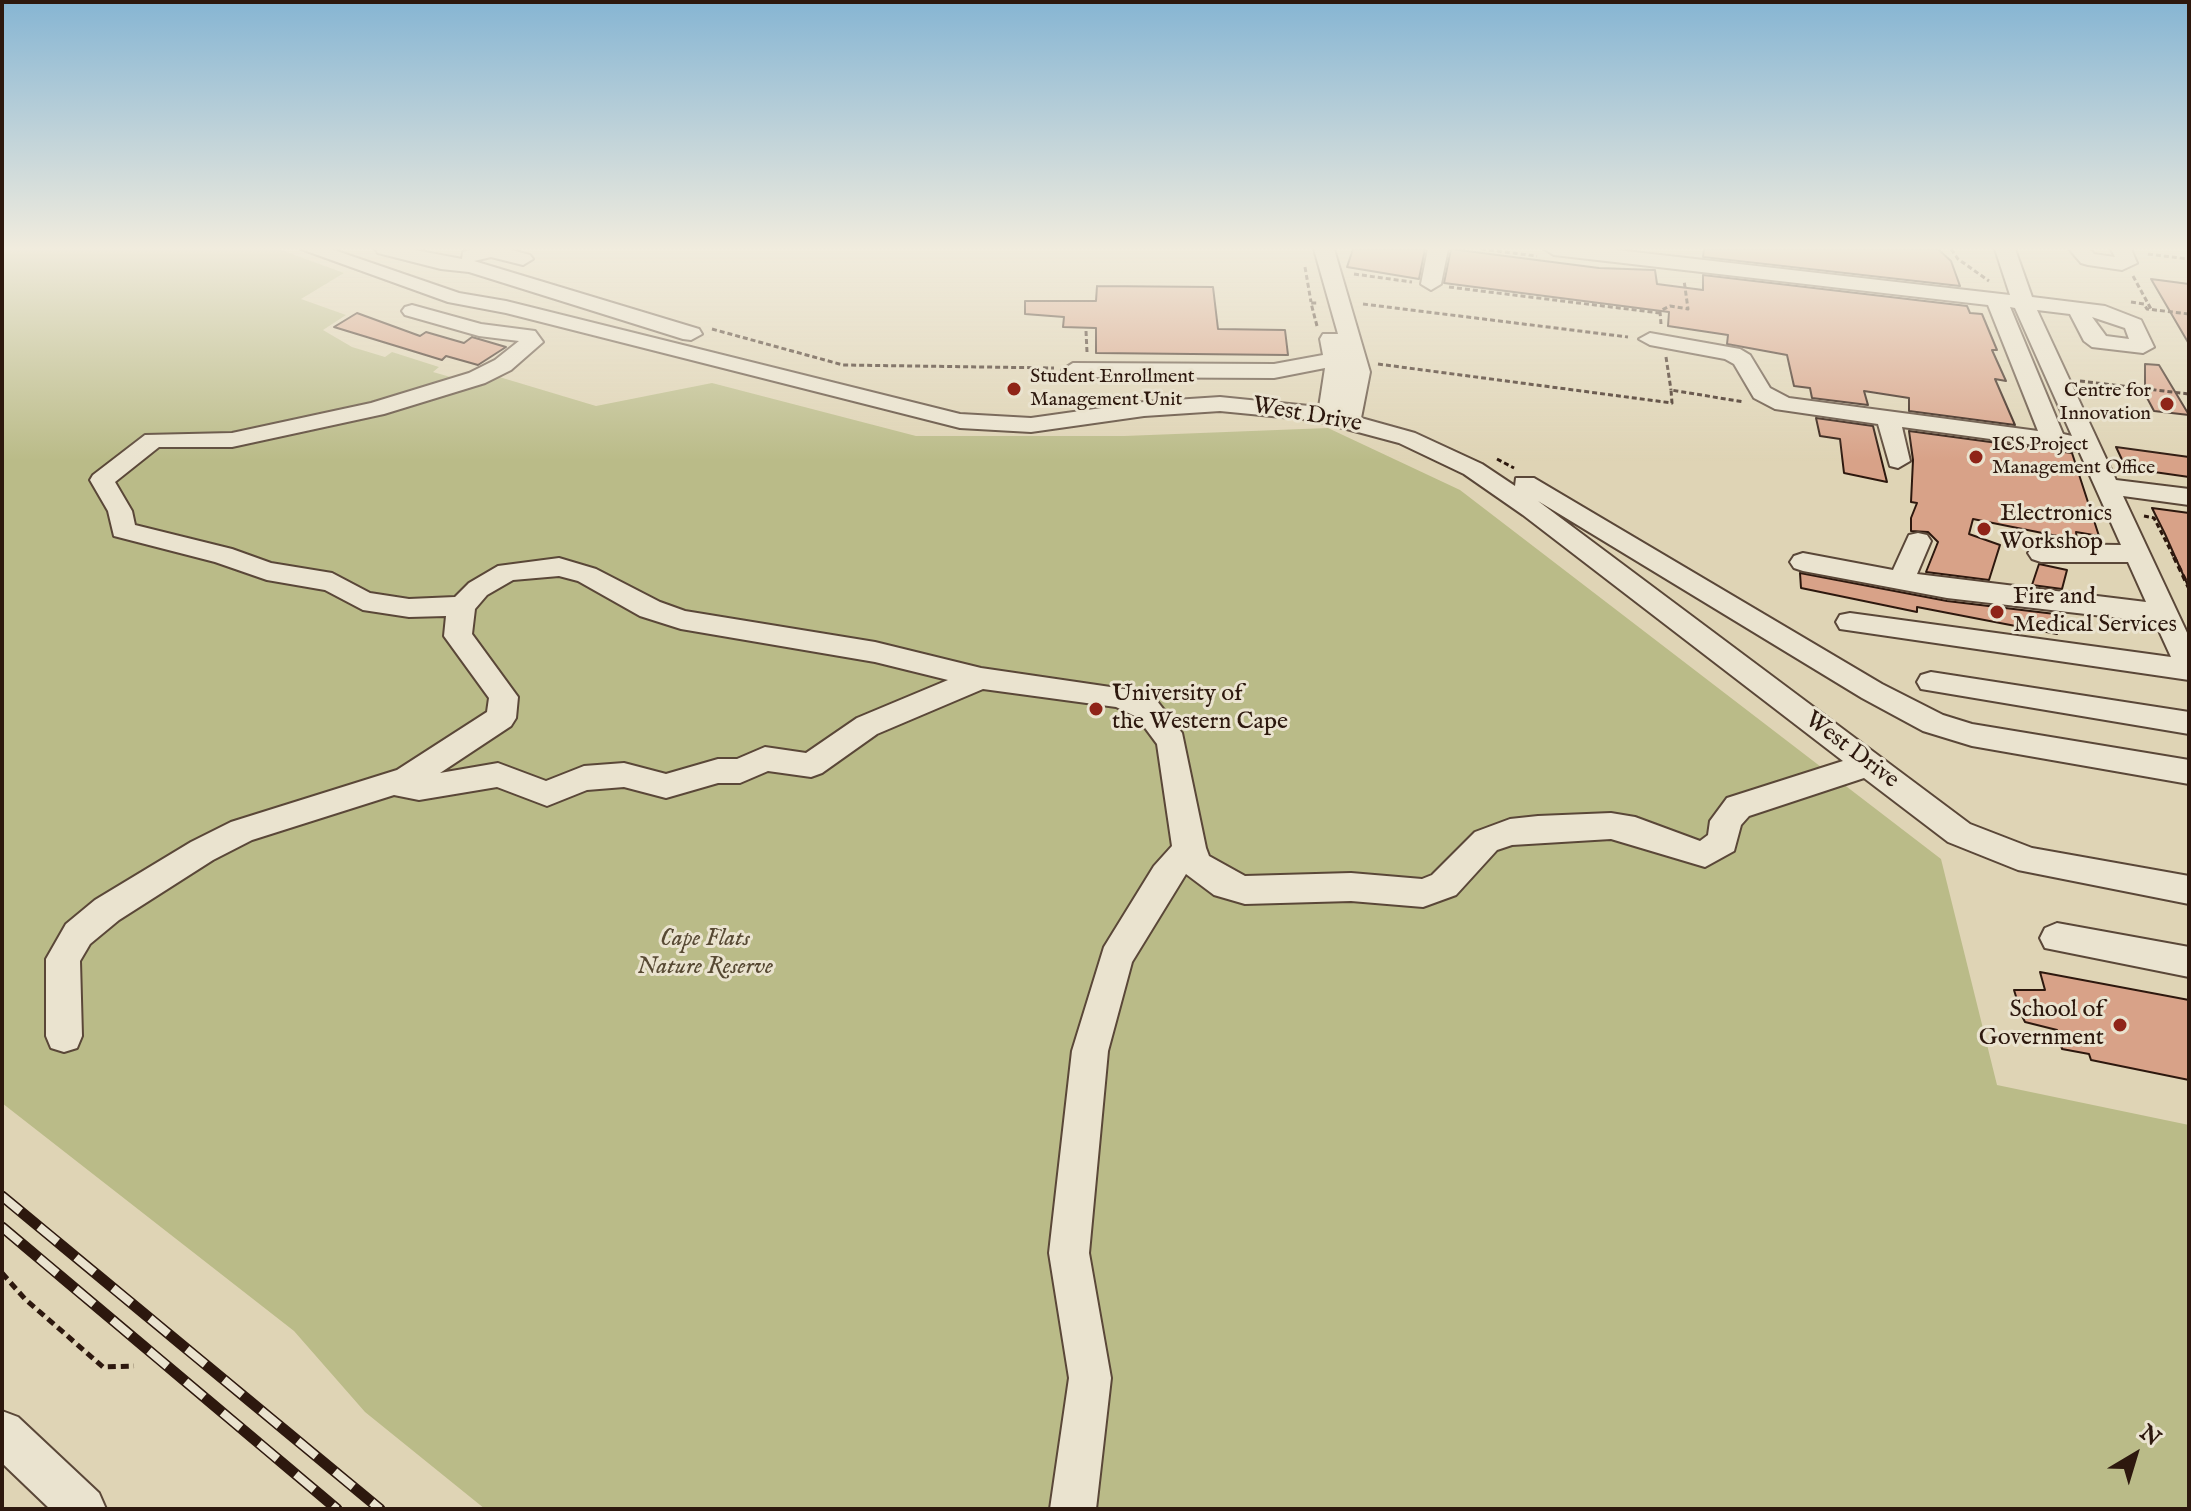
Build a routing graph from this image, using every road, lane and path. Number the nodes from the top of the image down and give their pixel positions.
1 (450, 320) edge
2 (464, 320) edge
3 (553, 320) edge
4 (645, 320) edge
5 (1322, 320) edge
6 (1337, 320) edge
7 (1492, 320) edge
8 (2004, 320) edge
9 (2031, 320) edge
10 (458, 324) junction
11 (706, 327) dead end
12 (1319, 338) dead end
13 (1650, 339) joint
14 (1353, 360) junction
15 (1069, 368) joint
16 (2077, 381) dead end
17 (2082, 392) dead end
18 (1749, 402) dead end
19 (1340, 412) junction
20 (1889, 420) junction
21 (2054, 441) junction
22 (2089, 445) junction
23 (1491, 455) dead end
24 (1898, 461) dead end
25 (1525, 475) dead end
26 (2107, 486) junction
27 (2189, 497) edge
28 (1918, 541) dead end
29 (2041, 553) dead end
30 (2139, 554) junction
31 (1803, 562) dead end
32 (1902, 579) junction
33 (462, 606) junction
34 (1850, 622) dead end
35 (2177, 629) edge
36 (2019, 648) junction
37 (2189, 668) edge
38 (981, 678) junction
39 (1931, 682) dead end
40 (2036, 699) junction
41 (2189, 723) edge
42 (1866, 763) junction
43 (2189, 772) edge
44 (397, 784) junction
45 (1190, 848) junction
46 (2189, 890) edge
47 (2057, 938) dead end
48 (2189, 962) edge
49 (64, 1036) dead end
50 (2, 1273) edge
51 (134, 1366) dead end
52 (2, 1433) edge
53 (83, 1509) edge
54 (1073, 1509) edge

1 - 10 street
2 - 10 street
3 - 19 street, West Drive
4 - 19 street, West Drive
5 - 12 path
6 - 14 street
7 - 13 path
8 - 21 street
9 - 22 street
10 - 33 street
11 - 15 path
13 - 20 street
14 - 15 street
14 - 18 path
14 - 19 street
16 - 17 path
19 - 42 street, West Drive
19 - 43 street, West Drive
20 - 21 street
20 - 24 street
21 - 22 street
22 - 26 street
23 - 25 path
26 - 27 street
26 - 30 street
28 - 32 street
29 - 30 street
30 - 35 street
31 - 32 street
32 - 35 street
33 - 38 street
33 - 44 street
34 - 36 street
35 - 37 street
36 - 37 street
36 - 40 street
38 - 44 street
38 - 45 street
39 - 40 street
40 - 41 street
42 - 45 street
42 - 46 street, West Drive
44 - 49 street
45 - 54 street
47 - 48 street
50 - 51 path
52 - 53 street

